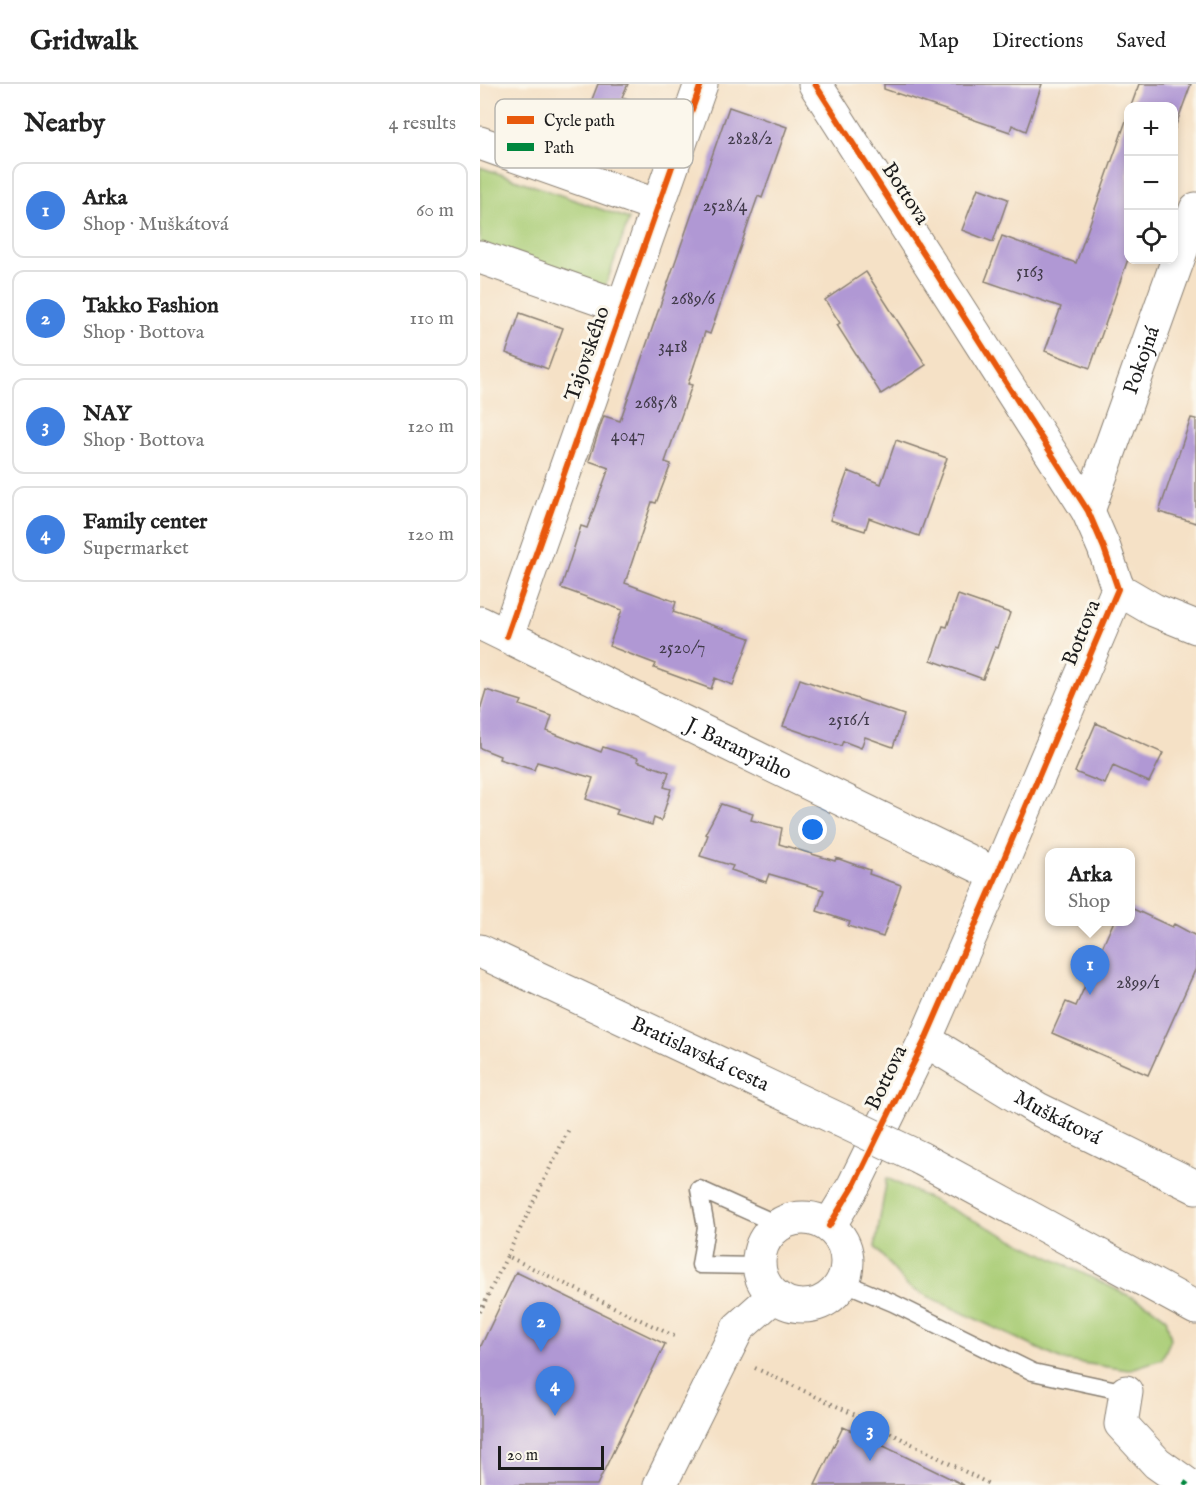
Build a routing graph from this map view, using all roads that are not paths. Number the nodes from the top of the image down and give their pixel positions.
1 (701, 84) edge
2 (816, 84) edge
3 (693, 107) edge
4 (480, 143) edge
5 (495, 148) edge
6 (551, 168) edge
7 (671, 168) edge
8 (658, 206) junction
9 (1196, 209) edge
10 (480, 257) edge
11 (622, 307) junction
12 (1088, 511) junction
13 (1118, 589) junction
14 (1196, 627) edge
15 (493, 629) edge
16 (997, 875) junction
17 (480, 951) edge
18 (925, 1040) junction
19 (920, 1158) junction
20 (1196, 1187) edge
21 (779, 1225) junction
22 (829, 1226) junction
23 (759, 1266) junction
24 (843, 1282) junction
25 (1196, 1291) edge
26 (774, 1296) junction
27 (1196, 1308) edge
28 (1126, 1392) joint
29 (1186, 1484) edge
30 (660, 1485) edge

1 - 3 street, Tajovského
2 - 12 street, Bottova
4 - 5 street
6 - 8 street
7 - 8 street, Tajovského
8 - 11 street, Tajovského
9 - 12 street, Pokojná
10 - 11 street, Tajovského
11 - 15 street, Tajovského
12 - 13 street, Bottova
13 - 14 street
13 - 16 street, Bottova
15 - 16 street, J. Baranyaiho
16 - 18 street, Bottova
17 - 19 street, Bratislavská cesta, bridge
18 - 20 street, Muškátová
18 - 22 street, Bottova
19 - 25 street, Bratislavská cesta
19 - 27 street, Bratislavská cesta
21 - 22 street
21 - 23 street
21 - 23 lane
22 - 24 street
23 - 26 street
24 - 26 street
24 - 28 lane
26 - 30 street
28 - 29 street

